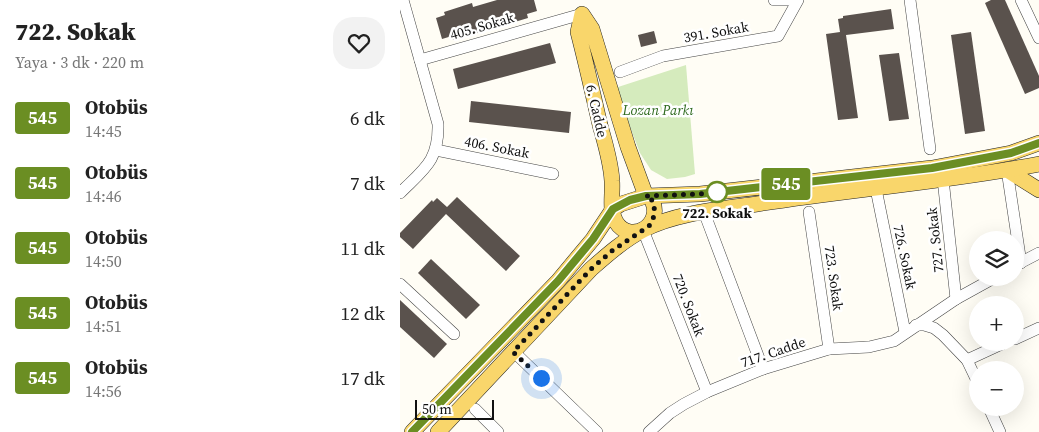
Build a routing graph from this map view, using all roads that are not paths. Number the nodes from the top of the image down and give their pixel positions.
1 (403, 0) edge
2 (798, 0) edge
3 (910, 0) edge
4 (1021, 0) edge
5 (580, 7) edge
6 (1039, 38) edge
7 (420, 60) junction
8 (620, 72) dead end
9 (1039, 143) edge
10 (930, 149) dead end
11 (436, 150) junction
12 (1039, 164) edge
13 (1007, 170) junction
14 (553, 174) dead end
15 (943, 179) junction
16 (876, 189) junction
17 (1039, 190) edge
18 (400, 193) edge
19 (646, 196) junction
20 (613, 209) junction
21 (704, 212) junction
22 (809, 212) dead end
23 (643, 230) junction
24 (1014, 231) edge
25 (1039, 253) edge
26 (1024, 261) edge
27 (400, 284) edge
28 (980, 286) edge
29 (956, 299) junction
30 (916, 325) junction
31 (1039, 328) edge
32 (905, 332) junction
33 (454, 334) dead end
34 (1024, 335) edge
35 (829, 349) junction
36 (986, 351) edge
37 (513, 352) junction
38 (967, 360) junction
39 (969, 364) edge
40 (763, 369) junction
41 (707, 392) junction
42 (475, 409) dead end
43 (993, 416) edge
44 (412, 432) edge
45 (438, 432) edge
46 (498, 432) edge
47 (597, 432) edge
48 (649, 432) edge
49 (1000, 432) edge

1 - 7 street
2 - 8 street, 391. Sokak
3 - 10 street
4 - 6 street
5 - 7 street, 405. Sokak
5 - 19 main road, 6. Cadde
5 - 20 main road, 6. Cadde
7 - 11 street
9 - 19 main road
11 - 14 street, 406. Sokak
11 - 18 street
12 - 13 main road
13 - 15 main road
13 - 17 main road
13 - 24 street
15 - 16 main road
15 - 29 street, 727. Sokak
16 - 21 main road
16 - 32 street, 726. Sokak
19 - 20 main road
19 - 23 main road
20 - 23 main road
20 - 44 main road
21 - 23 main road
21 - 40 street
22 - 35 street, 723. Sokak
23 - 37 main road
23 - 41 street, 720. Sokak
25 - 26 street
27 - 33 street
28 - 29 street, 717. Cadde
29 - 30 street, 717. Cadde
30 - 32 street, 717. Cadde
30 - 38 street
31 - 34 street
32 - 35 street, 717. Cadde
35 - 40 street, 717. Cadde
36 - 38 street
37 - 45 main road
37 - 47 street
38 - 39 street
40 - 41 street, 717. Cadde
41 - 48 street, 717. Cadde
42 - 46 street
43 - 49 street

